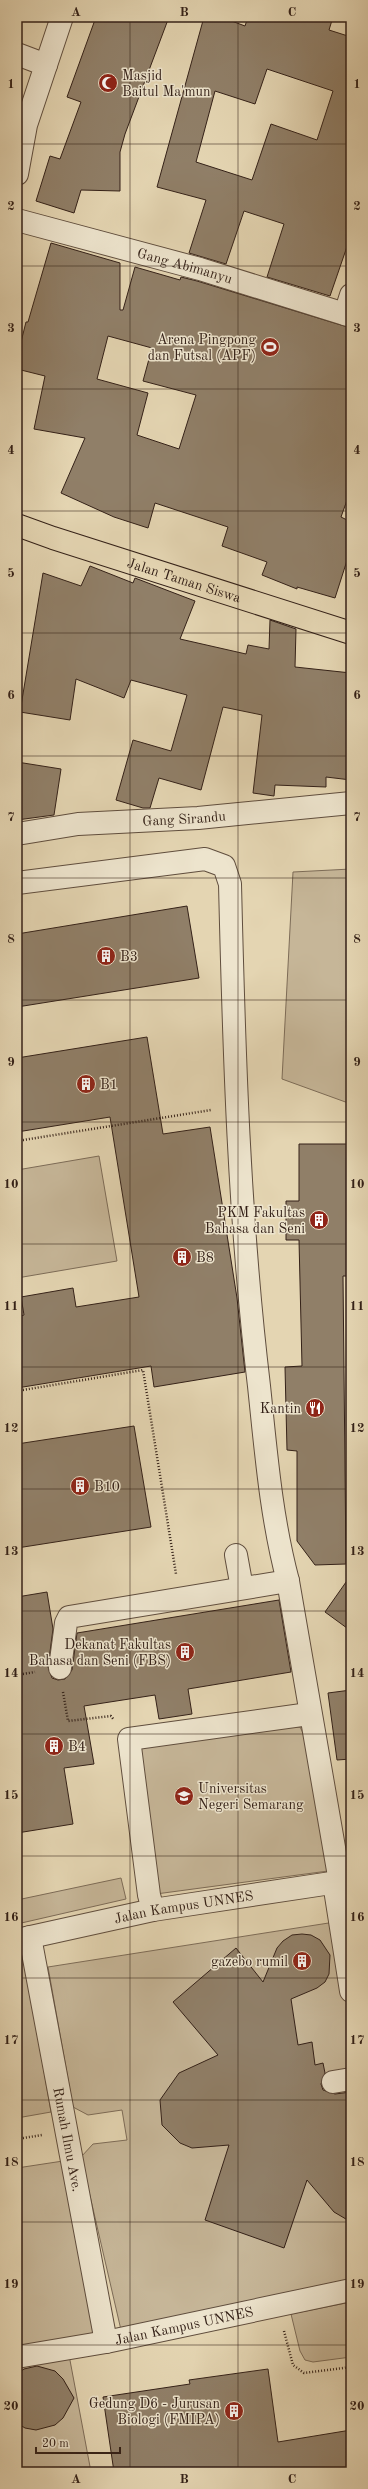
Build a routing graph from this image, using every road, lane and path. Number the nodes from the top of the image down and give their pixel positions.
1 (62, 17) edge
2 (17, 54) edge
3 (46, 65) junction
4 (17, 174) edge
5 (17, 220) edge
6 (349, 308) edge
7 (17, 525) edge
8 (351, 633) edge
9 (351, 803) edge
10 (17, 834) edge
11 (17, 883) edge
12 (236, 1106) junction
13 (17, 1141) edge
14 (17, 1391) edge
15 (236, 1555) dead end
16 (288, 1581) junction
17 (242, 1588) junction
18 (180, 1597) junction
19 (60, 1668) junction
20 (17, 1675) edge
21 (309, 1714) junction
22 (129, 1739) junction
23 (342, 1882) edge
24 (153, 1910) junction
25 (24, 1938) edge
26 (351, 1991) edge
27 (351, 2290) edge
28 (278, 2305) junction
29 (106, 2342) junction
30 (17, 2357) edge
31 (351, 2367) edge

1 - 3 street
2 - 3 street
3 - 4 street
5 - 6 street, Gang Abimanyu
7 - 8 main road, Jalan Taman Siswa
9 - 10 street, Gang Sirandu
11 - 12 street
12 - 13 path
12 - 16 street
14 - 18 path
15 - 17 street
16 - 17 street
16 - 21 street
17 - 18 street
18 - 19 street
19 - 20 path
19 - 22 path
21 - 22 street
21 - 23 street
22 - 24 street
23 - 24 street, Jalan Kampus UNNES
23 - 26 street
24 - 25 street, Jalan Kampus UNNES
25 - 29 street, Rumah Ilmu Ave.
27 - 28 street, Jalan Kampus UNNES
28 - 29 street, Jalan Kampus UNNES
28 - 31 path
29 - 30 street, Jalan Kampus UNNES

